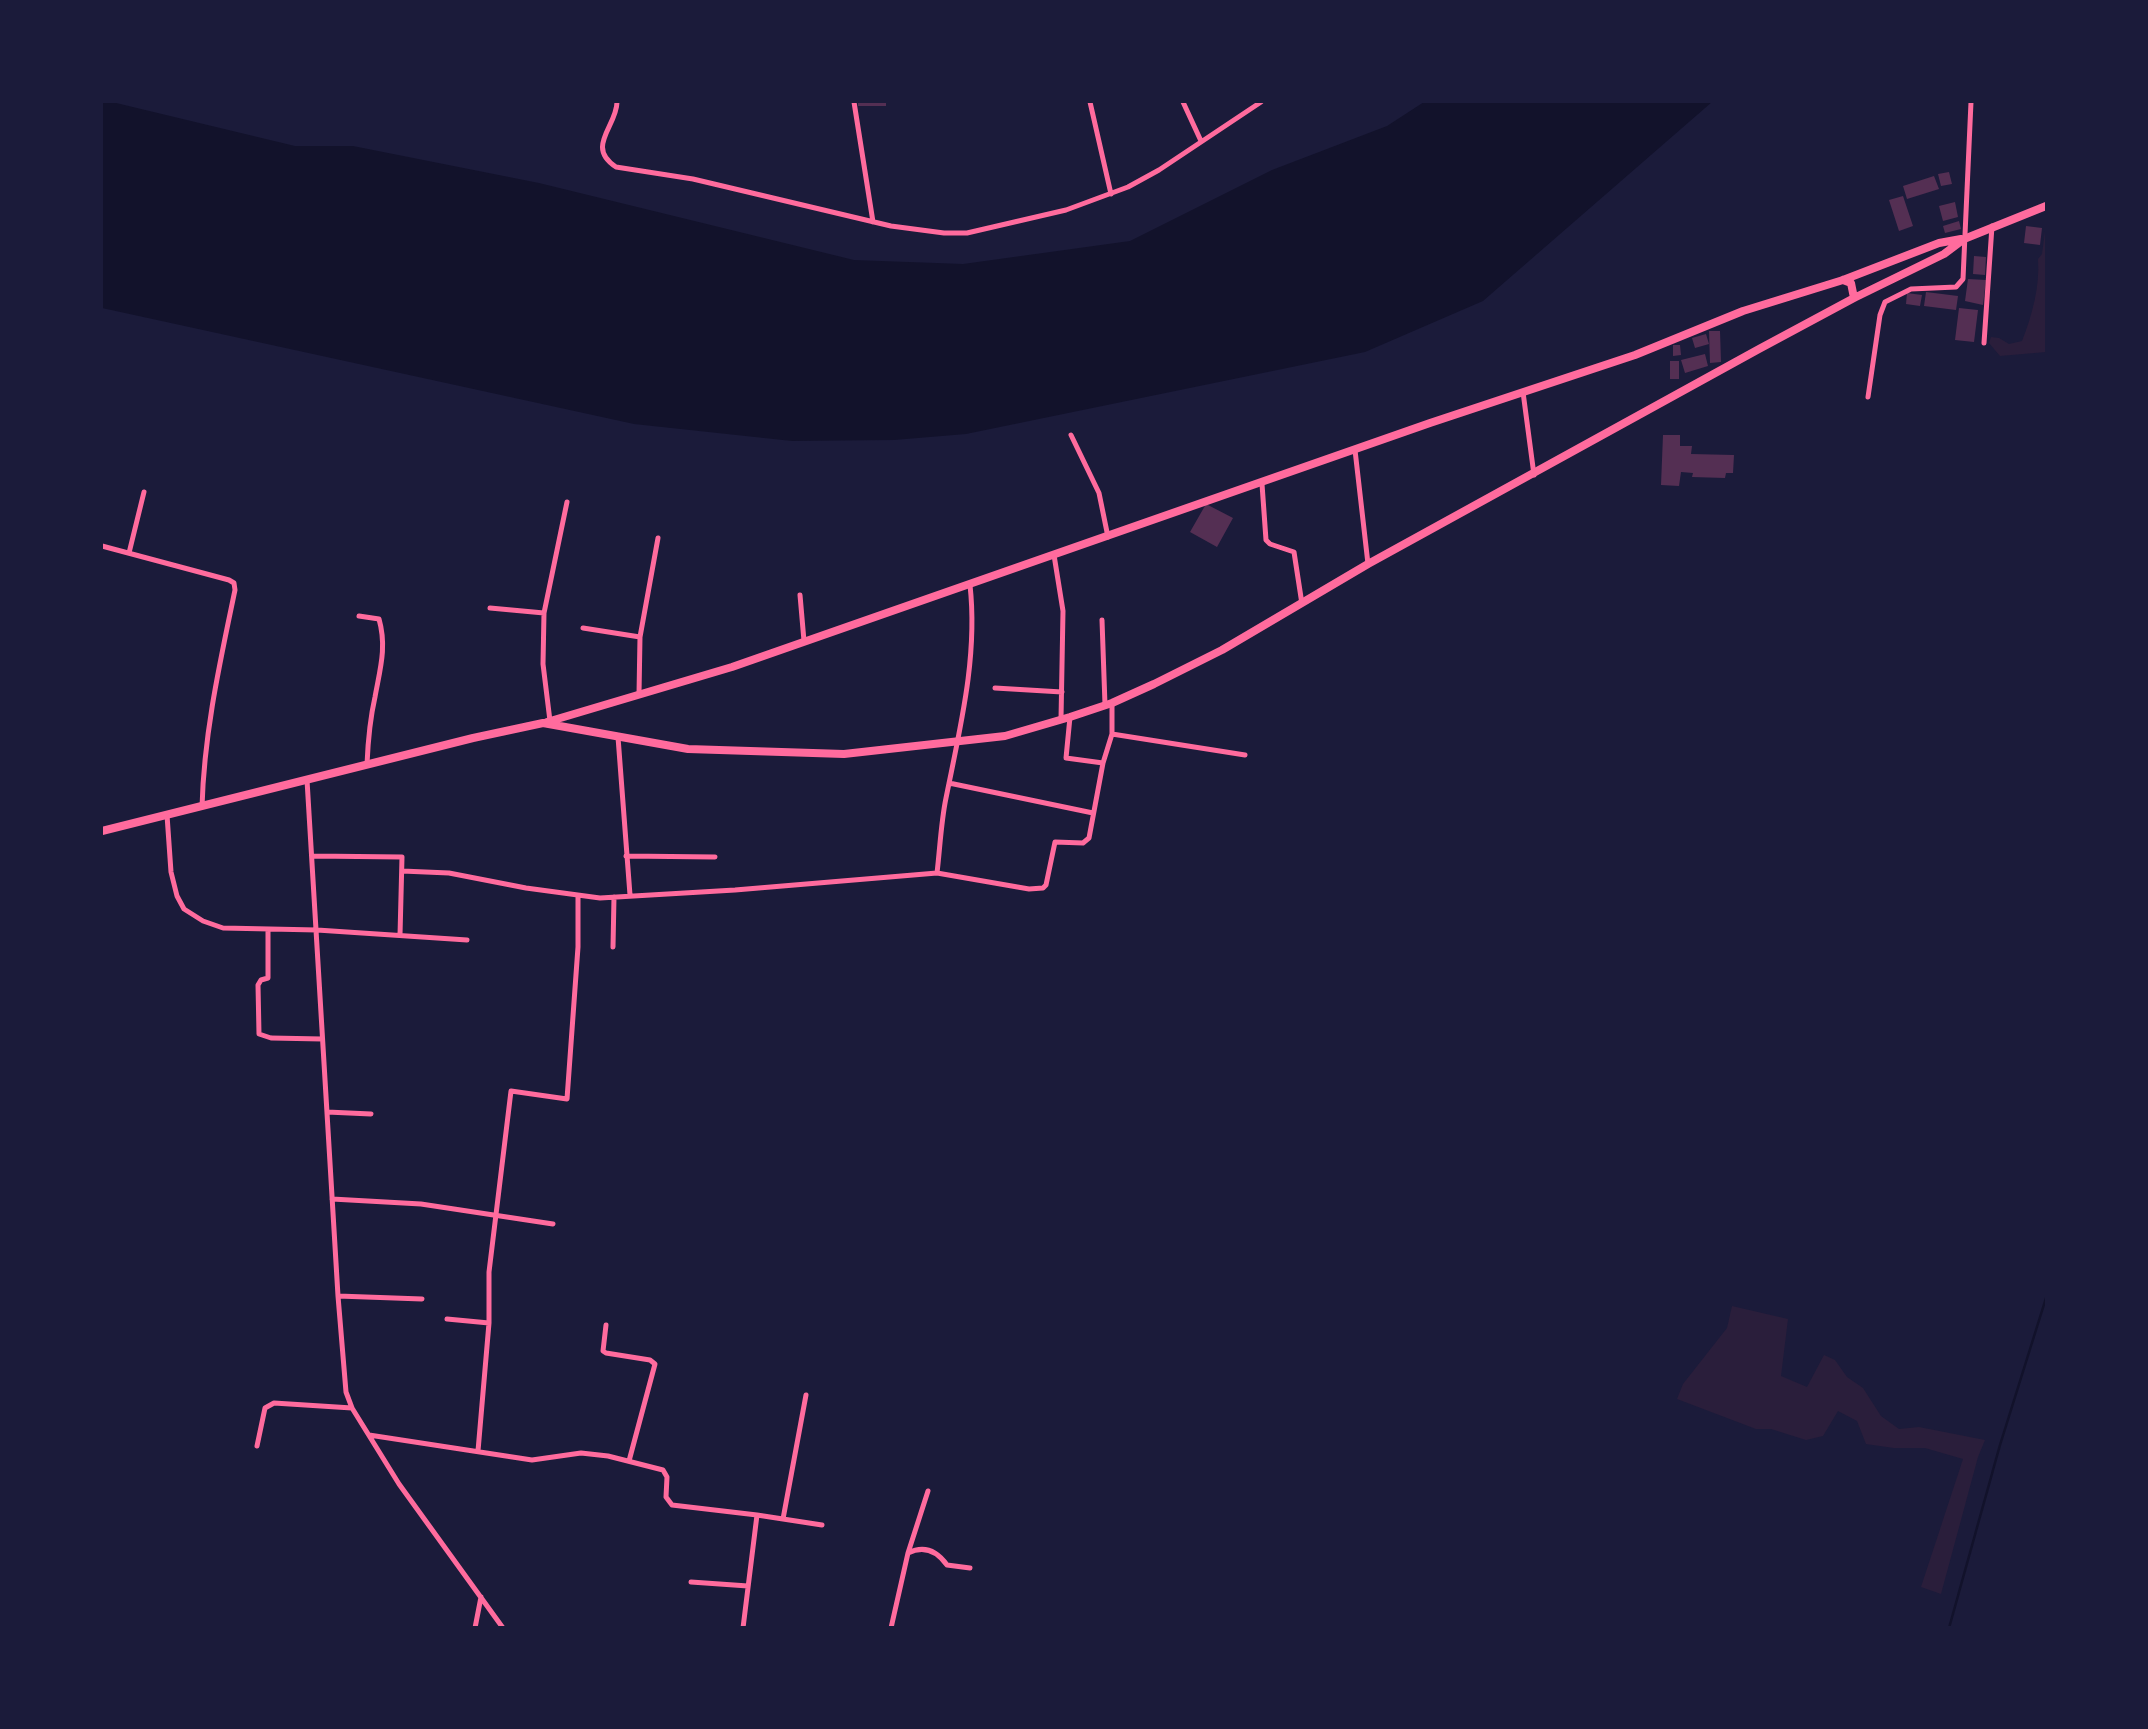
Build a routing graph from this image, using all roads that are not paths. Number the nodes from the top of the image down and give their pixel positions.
1 (617, 102) edge
2 (854, 102) edge
3 (1090, 102) edge
4 (1183, 102) edge
5 (1261, 102) edge
6 (1972, 102) edge
7 (1201, 141) junction
8 (1111, 194) junction
9 (2046, 206) edge
10 (873, 222) junction
11 (1993, 226) junction
12 (1964, 239) junction
13 (1843, 281) junction
14 (1854, 298) junction
15 (1984, 343) dead end
16 (1523, 392) junction
17 (1868, 397) dead end
18 (1071, 435) dead end
19 (1355, 450) junction
20 (1534, 475) junction
21 (1262, 484) junction
22 (144, 492) dead end
23 (567, 502) dead end
24 (1108, 537) junction
25 (658, 538) dead end
26 (102, 546) edge
27 (129, 553) junction
28 (1054, 555) junction
29 (1368, 564) junction
30 (970, 585) junction
31 (800, 595) dead end
32 (1303, 604) junction
33 (490, 608) dead end
34 (544, 613) junction
35 (359, 616) dead end
36 (1102, 620) dead end
37 (583, 628) dead end
38 (640, 637) junction
39 (804, 641) junction
40 (995, 688) dead end
41 (1062, 692) junction
42 (639, 694) junction
43 (1108, 704) junction
44 (589, 709) junction
45 (1066, 718) junction
46 (546, 722) junction
47 (589, 731) junction
48 (1112, 734) junction
49 (618, 737) junction
50 (959, 742) junction
51 (1245, 755) dead end
52 (1103, 763) junction
53 (367, 764) junction
54 (307, 780) junction
55 (949, 783) junction
56 (202, 807) junction
57 (1093, 813) junction
58 (167, 815) junction
59 (102, 831) edge
60 (313, 856) junction
61 (626, 856) junction
62 (715, 857) dead end
63 (402, 871) junction
64 (937, 873) junction
65 (630, 895) junction
66 (579, 896) junction
67 (614, 897) junction
68 (268, 930) junction
69 (317, 930) junction
70 (400, 935) junction
71 (467, 940) dead end
72 (613, 947) dead end
73 (322, 1039) junction
74 (327, 1112) junction
75 (371, 1114) dead end
76 (332, 1199) junction
77 (495, 1216) junction
78 (552, 1224) dead end
79 (338, 1296) junction
80 (422, 1299) dead end
81 (447, 1319) dead end
82 (489, 1323) junction
83 (606, 1325) dead end
84 (806, 1395) dead end
85 (352, 1408) junction
86 (369, 1435) junction
87 (257, 1446) dead end
88 (478, 1451) junction
89 (629, 1461) junction
90 (928, 1491) dead end
91 (757, 1516) junction
92 (783, 1519) junction
93 (822, 1525) dead end
94 (908, 1553) junction
95 (970, 1568) dead end
96 (691, 1582) dead end
97 (748, 1586) junction
98 (481, 1597) junction
99 (475, 1628) edge
100 (503, 1628) edge
101 (743, 1628) edge
102 (891, 1628) edge

1 - 10 street
2 - 10 street
3 - 8 street
4 - 7 street
5 - 7 street
6 - 12 street
7 - 8 street
8 - 10 street
9 - 11 main road
11 - 12 main road
11 - 15 street
12 - 13 main road
12 - 14 main road
12 - 17 street
13 - 14 main road
13 - 16 main road
14 - 20 main road
16 - 19 main road
16 - 20 street
18 - 24 street
19 - 21 main road
19 - 29 street
20 - 29 main road
21 - 24 main road
21 - 32 street
22 - 27 street
23 - 34 street
24 - 28 main road
25 - 38 street
26 - 27 street
27 - 56 street
28 - 30 main road
28 - 41 street
29 - 32 main road
30 - 39 main road
30 - 50 street
31 - 39 street
32 - 43 main road
33 - 34 street
34 - 46 street
35 - 53 street
36 - 43 street
37 - 38 street
38 - 42 street
39 - 42 main road
40 - 41 street
41 - 45 street
42 - 44 main road
43 - 45 main road
43 - 48 street
44 - 46 main road
44 - 47 main road
45 - 50 main road
45 - 52 street
46 - 47 main road
46 - 53 main road
47 - 49 main road
48 - 51 street
48 - 52 street
49 - 50 main road
49 - 61 street
50 - 55 street
52 - 57 street
53 - 54 main road
54 - 56 main road
54 - 60 street
55 - 57 street
55 - 64 street
56 - 58 main road
57 - 64 street
58 - 59 main road
58 - 68 street
60 - 63 street
60 - 69 street
61 - 62 street
61 - 65 street
63 - 66 street
63 - 70 street
64 - 65 street
65 - 67 street
66 - 67 street
66 - 77 street
67 - 72 street
68 - 69 street
68 - 73 street
69 - 70 street
69 - 73 street
70 - 71 street
73 - 74 street
74 - 75 street
74 - 76 street
76 - 77 street
76 - 79 street
77 - 78 street
77 - 82 street
79 - 80 street
79 - 85 street
81 - 82 street
82 - 88 street
83 - 89 street
84 - 92 street
85 - 86 street
85 - 87 street
86 - 88 street
86 - 98 street
88 - 89 street
89 - 91 street
90 - 94 street
91 - 92 street
91 - 97 street
92 - 93 street
94 - 95 street
94 - 102 street
96 - 97 street
97 - 101 street
98 - 99 street
98 - 100 street

